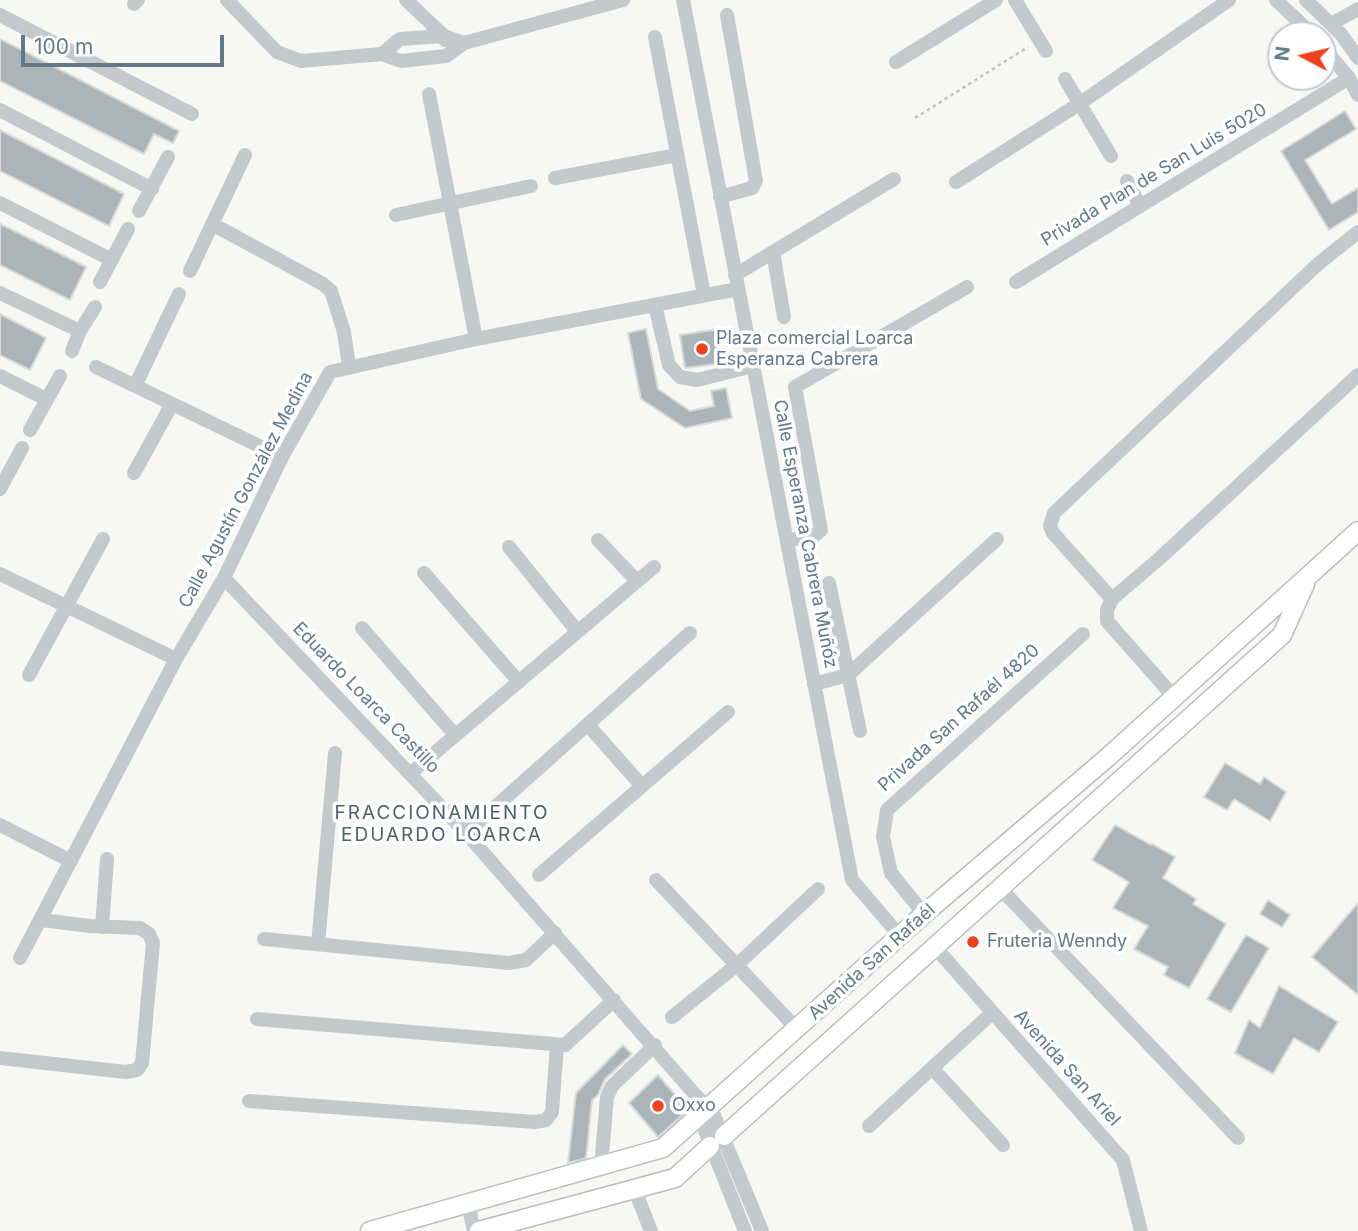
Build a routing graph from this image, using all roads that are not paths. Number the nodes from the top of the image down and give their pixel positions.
1 (226, 0) edge
2 (406, 0) edge
3 (623, 0) edge
4 (683, 0) edge
5 (996, 0) edge
6 (1015, 0) edge
7 (1229, 0) edge
8 (1276, 0) edge
9 (1306, 0) edge
10 (1358, 9) edge
11 (0, 15) edge
12 (727, 15) dead end
13 (1298, 21) edge
14 (1329, 21) edge
15 (1335, 21) edge
16 (1337, 31) edge
17 (444, 36) junction
18 (655, 37) dead end
19 (464, 43) junction
20 (1043, 46) road end
21 (382, 54) junction
22 (446, 56) junction
23 (1358, 58) edge
24 (896, 62) dead end
25 (1337, 64) edge
26 (1349, 78) junction
27 (1065, 79) dead end
28 (429, 94) dead end
29 (1358, 96) edge
30 (1079, 104) junction
31 (0, 110) edge
32 (192, 114) dead end
33 (245, 155) dead end
34 (677, 155) junction
35 (1111, 156) dead end
36 (168, 157) dead end
37 (555, 178) dead end
38 (894, 179) dead end
39 (1127, 181) dead end
40 (956, 182) dead end
41 (531, 186) dead end
42 (152, 189) junction
43 (720, 197) junction
44 (0, 203) edge
45 (449, 204) junction
46 (1140, 206) junction
47 (139, 211) dead end
48 (396, 215) dead end
49 (212, 224) junction
50 (128, 229) dead end
51 (1358, 232) edge
52 (772, 252) junction
53 (112, 260) junction
54 (190, 271) dead end
55 (100, 282) dead end
56 (736, 282) junction
57 (1016, 282) dead end
58 (967, 287) dead end
59 (0, 293) edge
60 (179, 294) dead end
61 (704, 295) junction
62 (654, 305) junction
63 (95, 307) dead end
64 (785, 317) dead end
65 (80, 331) junction
66 (476, 339) junction
67 (72, 351) dead end
68 (349, 366) junction
69 (752, 366) junction
70 (96, 367) dead end
71 (1358, 375) edge
72 (0, 376) edge
73 (60, 376) dead end
74 (135, 386) junction
75 (46, 400) junction
76 (172, 404) junction
77 (30, 429) dead end
78 (22, 448) dead end
79 (282, 457) junction
80 (4, 471) edge
81 (134, 473) dead end
82 (0, 489) edge
83 (1358, 531) edge
84 (103, 539) dead end
85 (997, 539) dead end
86 (598, 540) dead end
87 (787, 541) junction
88 (509, 547) dead end
89 (653, 567) dead end
90 (424, 573) dead end
91 (0, 574) edge
92 (1309, 574) junction
93 (225, 578) junction
94 (638, 581) junction
95 (828, 583) dead end
96 (1112, 599) junction
97 (66, 606) junction
98 (362, 628) dead end
99 (577, 631) junction
100 (691, 634) dead end
101 (1083, 634) dead end
102 (176, 659) junction
103 (29, 675) dead end
104 (848, 675) junction
105 (519, 682) junction
106 (814, 684) junction
107 (1174, 697) junction
108 (728, 712) dead end
109 (589, 725) junction
110 (860, 731) dead end
111 (455, 736) junction
112 (335, 753) dead end
113 (1108, 757) junction
114 (411, 773) junction
115 (1125, 775) junction
116 (642, 786) junction
117 (0, 825) edge
118 (467, 833) junction
119 (107, 859) dead end
120 (71, 860) junction
121 (539, 876) dead end
122 (656, 880) dead end
123 (999, 887) junction
124 (818, 889) dead end
125 (924, 914) junction
126 (41, 920) junction
127 (102, 927) junction
128 (555, 933) junction
129 (900, 936) junction
130 (264, 939) dead end
131 (318, 944) junction
132 (933, 946) junction
133 (20, 958) dead end
134 (737, 964) junction
135 (614, 1000) junction
136 (992, 1013) junction
137 (672, 1017) dead end
138 (257, 1018) dead end
139 (797, 1029) junction
140 (557, 1045) junction
141 (655, 1045) junction
142 (0, 1058) edge
143 (933, 1069) junction
144 (249, 1101) dead end
145 (703, 1107) junction
146 (869, 1126) dead end
147 (1238, 1138) dead end
148 (717, 1141) junction
149 (1003, 1145) dead end
150 (601, 1166) junction
151 (634, 1188) junction
152 (468, 1203) junction
153 (1137, 1229) edge
154 (370, 1231) edge
155 (476, 1231) edge
156 (651, 1231) edge
157 (745, 1231) edge
158 (762, 1231) edge

1 - 21 street
2 - 17 street
3 - 19 street
4 - 43 street, Calle Esperanza Cabrera Muñóz
5 - 24 street
6 - 20 street
7 - 30 street
8 - 13 street
9 - 14 street
10 - 15 street
11 - 32 street
12 - 43 street
16 - 23 street
17 - 19 street
17 - 21 street
17 - 22 street
18 - 34 street
19 - 22 street
21 - 22 street
25 - 26 street
26 - 29 street
26 - 46 street, Privada Plan de San Luis 5020
27 - 30 street
28 - 45 street
30 - 35 street
30 - 40 street
31 - 42 street
33 - 49 street
34 - 37 street
34 - 61 street
36 - 42 street
38 - 52 street
39 - 46 street
41 - 45 street
42 - 47 street
43 - 56 street, Calle Esperanza Cabrera Muñóz
44 - 53 street
45 - 48 street
45 - 66 street
46 - 57 street, Privada Plan de San Luis 5020
49 - 54 street
49 - 68 street
50 - 53 street
51 - 96 street
52 - 56 street
52 - 64 street
53 - 55 street
56 - 61 street, Calle Agustín González Medina
56 - 69 street, Calle Esperanza Cabrera Muñóz
58 - 87 street
59 - 65 street
60 - 74 street
61 - 62 street, Calle Agustín González Medina
62 - 66 street, Calle Agustín González Medina
62 - 69 street
63 - 65 street
65 - 67 street
66 - 68 street, Calle Agustín González Medina
68 - 79 street, Calle Agustín González Medina
69 - 87 street, Calle Esperanza Cabrera Muñóz
70 - 74 street
71 - 96 street
72 - 75 street
73 - 75 street
74 - 76 street
75 - 77 street
76 - 79 street
76 - 81 street
78 - 80 street
79 - 93 street, Calle Agustín González Medina
80 - 82 street
83 - 92 main road, Avenida San Rafaél
84 - 97 street
85 - 104 street
86 - 94 street
87 - 106 street, Calle Esperanza Cabrera Muñóz
88 - 99 street
89 - 94 street
90 - 105 street
91 - 97 street
92 - 107 main road, Avenida San Rafaél
92 - 115 main road, Avenida San Rafaél
93 - 102 street, Calle Agustín González Medina
93 - 114 street, Eduardo Loarca Castillo
94 - 99 street
95 - 104 street
96 - 107 street
97 - 102 street
97 - 103 street
98 - 111 street
99 - 105 street
100 - 109 street
101 - 125 street, Privada San Rafaél 4820
102 - 120 street, Calle Agustín González Medina
104 - 106 street
104 - 110 street
105 - 111 street
106 - 129 street, Calle Esperanza Cabrera Muñóz
107 - 113 main road, Avenida San Rafaél
108 - 116 street
109 - 116 street
109 - 118 street
111 - 114 street
112 - 131 street
113 - 115 street
113 - 125 main road, Avenida San Rafaél
114 - 118 street, Eduardo Loarca Castillo
115 - 123 main road, Avenida San Rafaél
116 - 121 street
117 - 120 street
118 - 128 street, Eduardo Loarca Castillo
119 - 127 street
120 - 126 street, Calle Agustín González Medina
122 - 134 street
123 - 132 main road, Avenida San Rafaél
123 - 147 street
124 - 134 street
125 - 129 main road, Avenida San Rafaél
126 - 127 street
126 - 133 street, Calle Agustín González Medina
127 - 142 street
128 - 131 street
128 - 135 street, Eduardo Loarca Castillo
129 - 139 main road, Avenida San Rafaél
130 - 131 street
132 - 136 street, Avenida San Ariel
132 - 148 main road, Avenida San Rafaél
134 - 137 street
134 - 139 street
135 - 140 street
135 - 141 street, Eduardo Loarca Castillo
136 - 143 street
136 - 153 street, Avenida San Ariel
138 - 140 street
139 - 145 main road, Avenida San Rafaél
140 - 144 street
141 - 145 street, Eduardo Loarca Castillo
141 - 150 street
143 - 146 street
143 - 149 street
145 - 148 street, Eduardo Loarca Castillo
145 - 150 main road, Avenida San Rafaél
148 - 151 main road, Avenida San Rafaél
148 - 157 street
148 - 158 street
150 - 152 main road, Avenida San Rafaél
151 - 155 main road, Avenida San Rafaél
151 - 156 street
152 - 154 main road, Avenida San Rafaél
152 - 155 street

